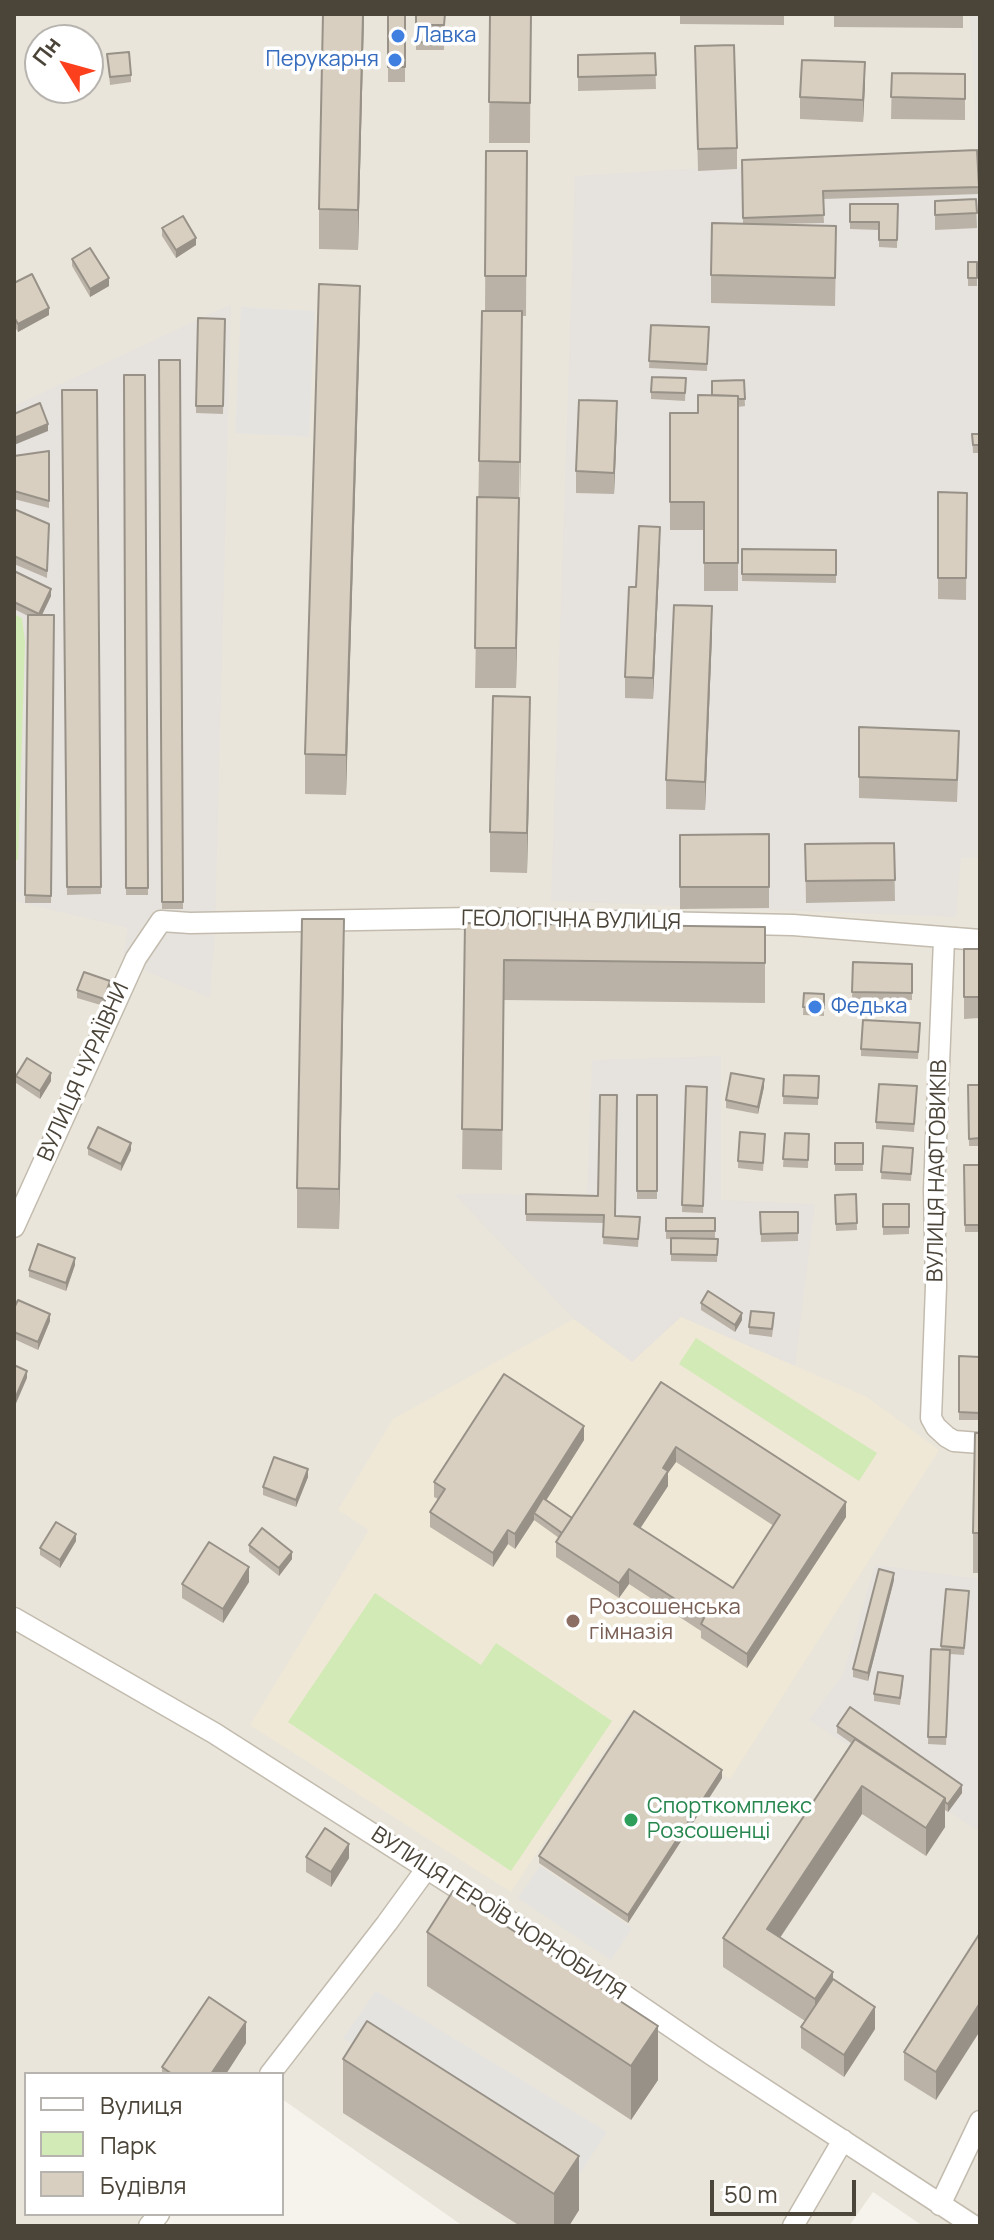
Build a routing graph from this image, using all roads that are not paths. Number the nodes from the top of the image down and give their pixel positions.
1 (161, 921) joint
2 (944, 939) junction
3 (980, 940) edge
4 (16, 1217) edge
5 (975, 1443) edge
6 (14, 1618) edge
7 (427, 1868) junction
8 (272, 2072) edge
9 (980, 2121) edge
10 (843, 2140) junction
11 (940, 2205) junction
12 (793, 2226) edge
13 (974, 2226) edge

1 - 2 street, ГЕОЛОГІЧНА ВУЛИЦЯ
1 - 4 street, ВУЛИЦЯ ЧУРАЇВНИ
2 - 3 street, ГЕОЛОГІЧНА ВУЛИЦЯ
2 - 5 street, ВУЛИЦЯ НАФТОВИКІВ
6 - 7 street, ВУЛИЦЯ ГЕРОЇВ ЧОРНОБИЛЯ
7 - 8 street
7 - 10 street, ВУЛИЦЯ ГЕРОЇВ ЧОРНОБИЛЯ
9 - 11 street
10 - 11 street, ВУЛИЦЯ ГЕРОЇВ ЧОРНОБИЛЯ
10 - 12 street
11 - 13 street, ВУЛИЦЯ ГЕРОЇВ ЧОРНОБИЛЯ

